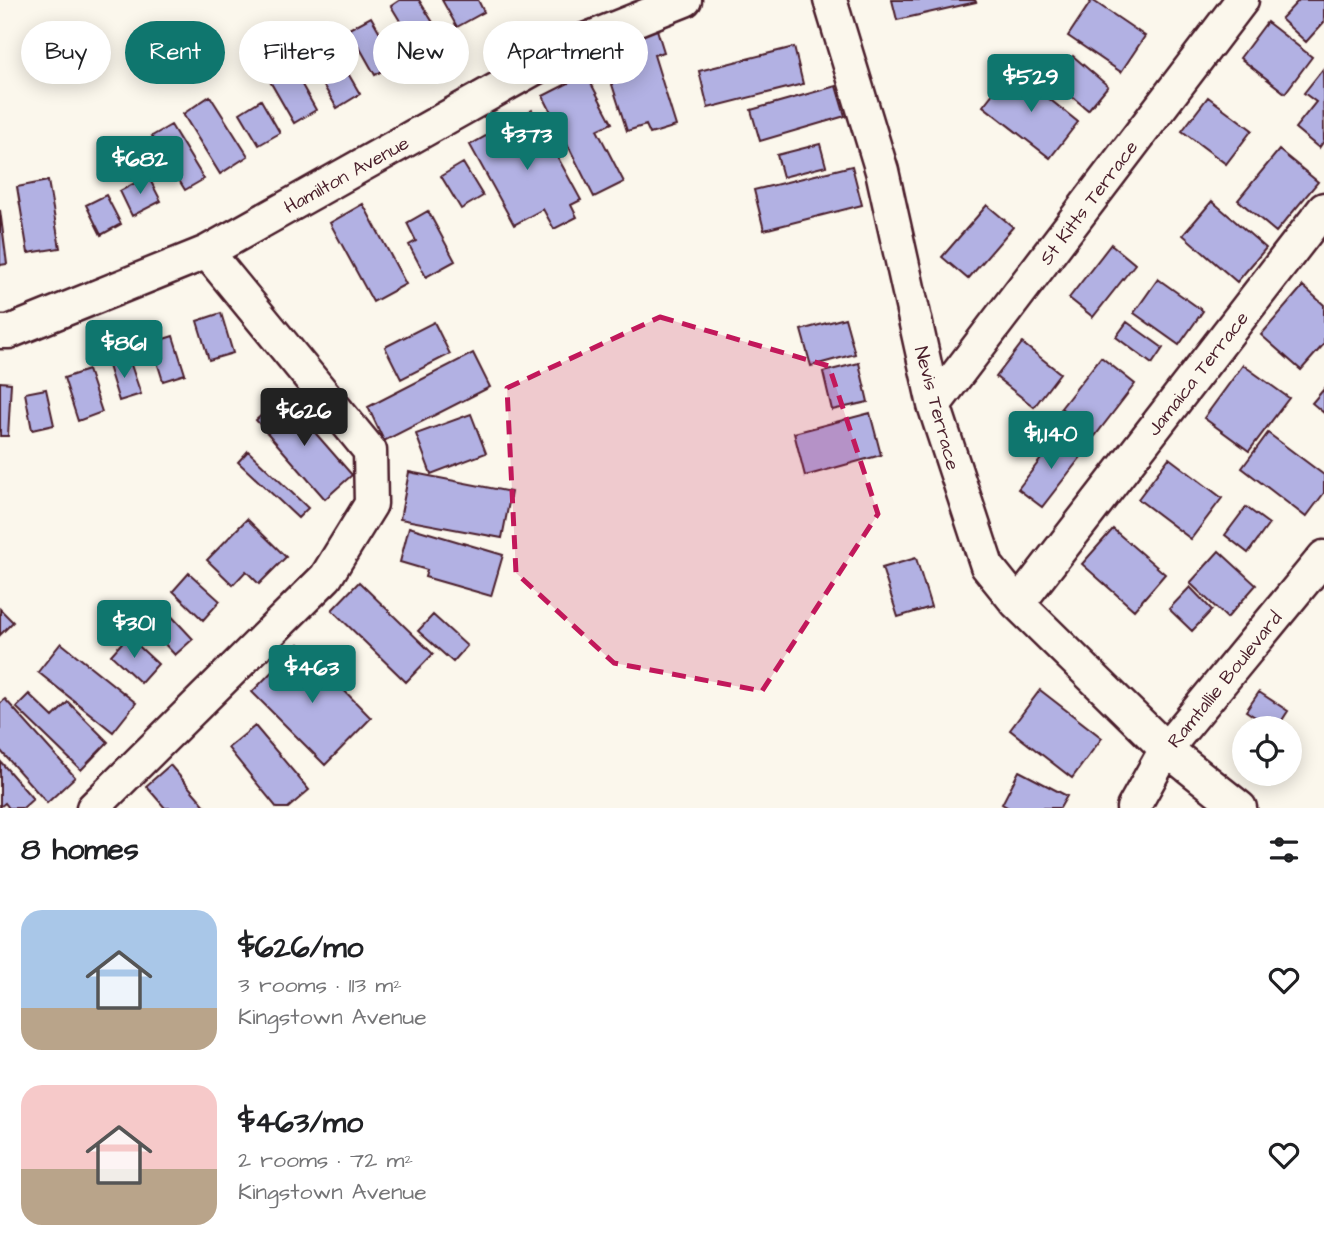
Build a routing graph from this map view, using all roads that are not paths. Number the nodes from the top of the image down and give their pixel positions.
1 (685, 0) edge
2 (830, 0) edge
3 (1242, 0) edge
4 (1324, 209) edge
5 (207, 252) junction
6 (0, 332) edge
7 (934, 405) junction
8 (1324, 556) edge
9 (1016, 602) junction
10 (1166, 749) junction
11 (93, 808) edge
12 (1133, 808) edge
13 (1240, 808) edge

1 - 5 street, Hamilton Avenue
2 - 7 street, Nevis Terrace
3 - 7 street, St Kitts Terrace
4 - 9 street, Jamaica Terrace
5 - 6 street, Hamilton Avenue
5 - 11 street
7 - 9 street, Nevis Terrace
8 - 10 street, Ramtallie Boulevard
9 - 10 street, Nevis Terrace
10 - 12 street, Ramtallie Boulevard
10 - 13 street, Nevis Terrace

